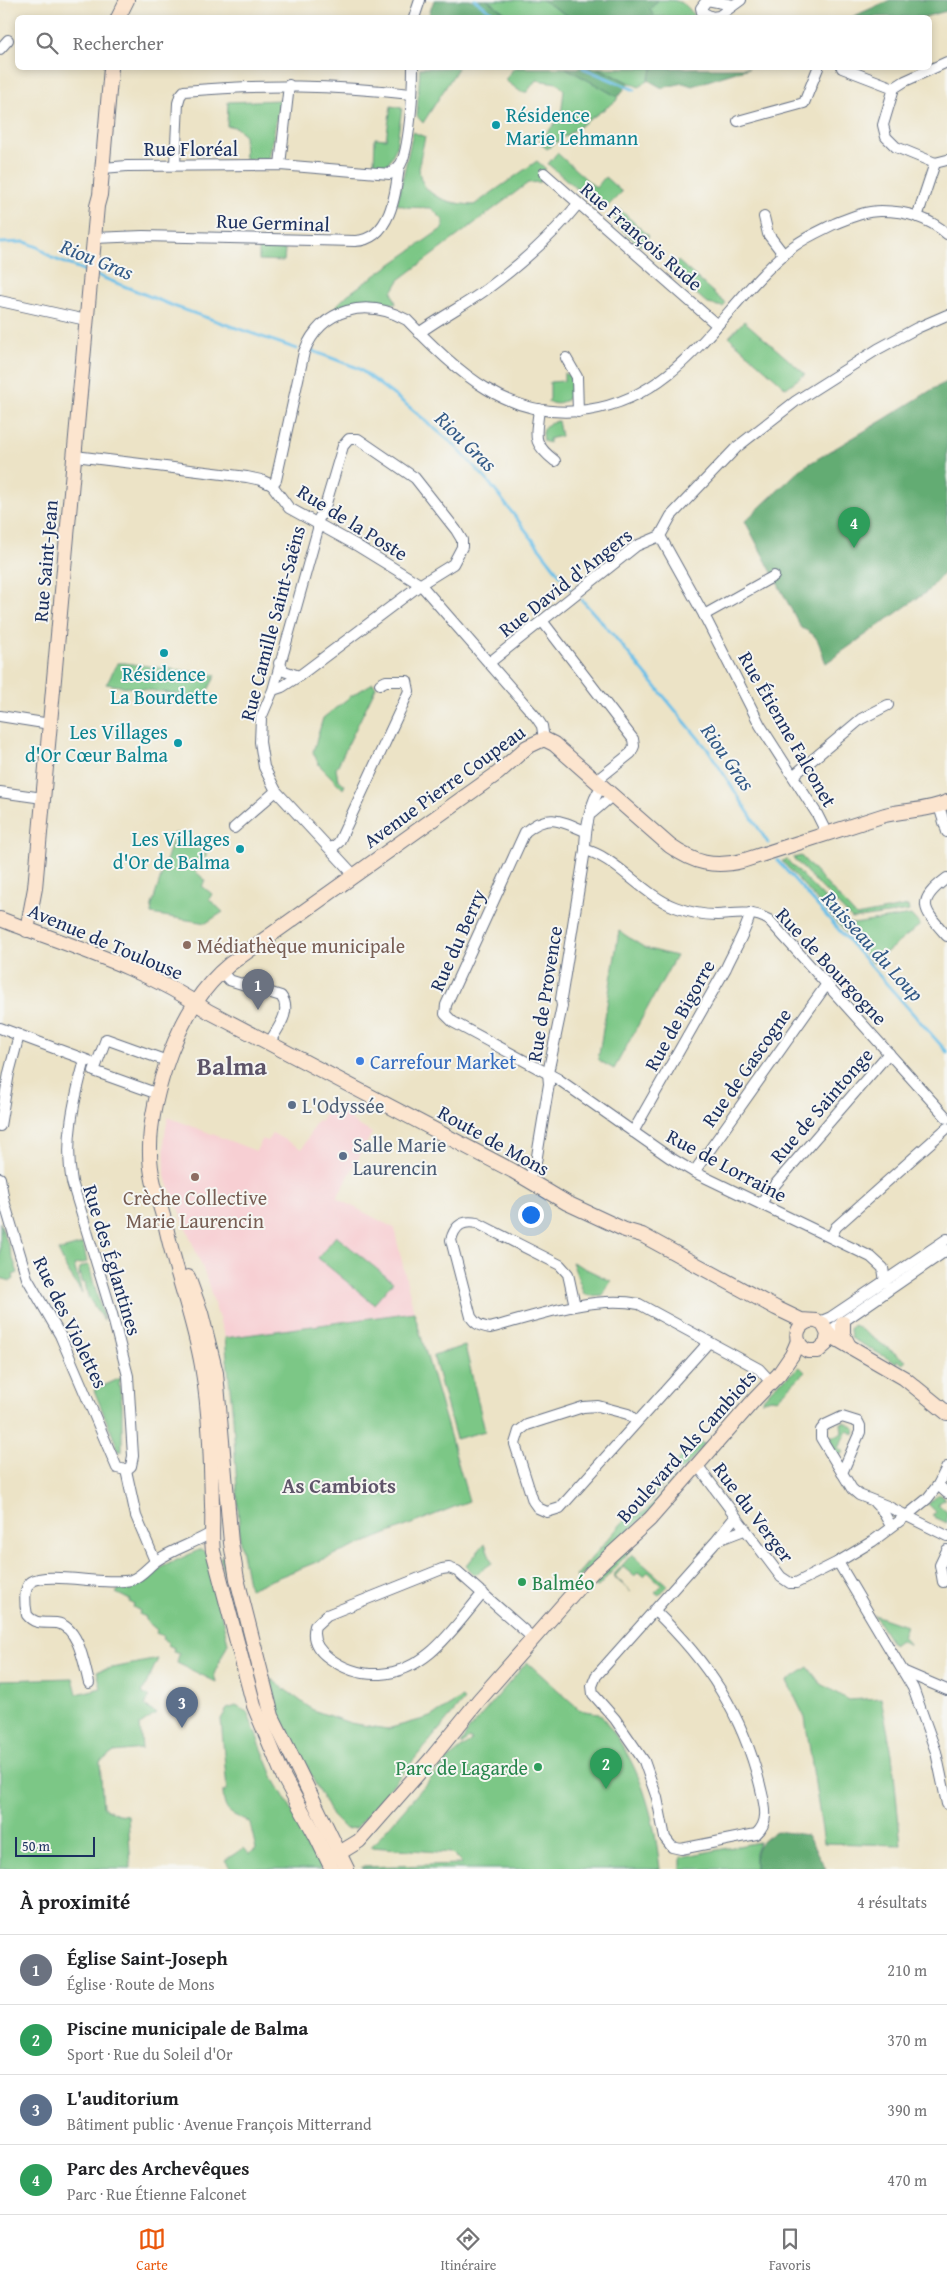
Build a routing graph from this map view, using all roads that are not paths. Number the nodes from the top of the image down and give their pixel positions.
1 (127, 0) edge
2 (420, 0) edge
3 (120, 15) edge
4 (415, 15) edge
5 (8, 40) dead end
6 (0, 49) edge
7 (947, 62) edge
8 (932, 69) edge
9 (112, 70) edge
10 (413, 70) edge
11 (817, 70) edge
12 (847, 70) edge
13 (929, 70) edge
14 (289, 85) junction
15 (894, 88) junction
16 (411, 94) junction
17 (738, 121) dead end
18 (947, 160) edge
19 (935, 163) junction
20 (175, 165) junction
21 (280, 165) junction
22 (399, 166) junction
23 (108, 167) junction
24 (544, 173) dead end
25 (578, 204) junction
26 (917, 216) junction
27 (764, 217) dead end
28 (947, 234) edge
29 (94, 238) junction
30 (784, 255) junction
31 (0, 301) edge
32 (946, 314) edge
33 (86, 320) junction
34 (717, 325) junction
35 (419, 333) junction
36 (566, 358) dead end
37 (539, 409) junction
38 (578, 412) junction
39 (74, 456) junction
40 (554, 461) dead end
41 (272, 485) junction
42 (318, 525) junction
43 (660, 536) junction
44 (774, 576) dead end
45 (421, 585) junction
46 (704, 614) junction
47 (543, 622) junction
48 (279, 663) junction
49 (489, 663) junction
50 (299, 676) junction
51 (380, 684) dead end
52 (273, 690) junction
53 (888, 705) dead end
54 (0, 716) edge
55 (50, 724) junction
56 (544, 739) junction
57 (794, 776) junction
58 (604, 788) junction
59 (276, 790) junction
60 (0, 792) edge
61 (43, 798) junction
62 (943, 804) edge
63 (234, 828) dead end
64 (585, 831) junction
65 (947, 832) edge
66 (827, 834) junction
67 (331, 849) junction
68 (585, 850) junction
69 (354, 875) junction
70 (947, 878) edge
71 (750, 913) junction
72 (0, 919) edge
73 (27, 930) junction
74 (947, 936) edge
75 (221, 971) junction
76 (828, 984) junction
77 (195, 1002) junction
78 (0, 1028) edge
79 (19, 1035) junction
80 (269, 1043) junction
81 (889, 1053) junction
82 (84, 1060) junction
83 (167, 1061) junction
84 (97, 1064) junction
85 (548, 1073) junction
86 (158, 1094) junction
87 (947, 1118) edge
88 (0, 1126) edge
89 (947, 1128) edge
90 (633, 1132) junction
91 (694, 1172) junction
92 (0, 1178) edge
93 (528, 1181) junction
94 (761, 1204) junction
95 (166, 1228) junction
96 (831, 1237) junction
97 (947, 1239) edge
98 (945, 1255) edge
99 (885, 1282) junction
100 (575, 1306) junction
101 (776, 1308) junction
102 (843, 1323) junction
103 (821, 1327) junction
104 (797, 1338) junction
105 (709, 1342) junction
106 (852, 1348) junction
107 (818, 1350) junction
108 (775, 1378) junction
109 (947, 1413) edge
110 (637, 1422) junction
111 (698, 1466) junction
112 (947, 1467) edge
113 (126, 1470) junction
114 (842, 1473) junction
115 (938, 1485) junction
116 (947, 1493) edge
117 (874, 1502) junction
118 (735, 1517) junction
119 (905, 1517) junction
120 (891, 1526) junction
121 (744, 1530) junction
122 (229, 1531) junction
123 (211, 1533) junction
124 (947, 1536) edge
125 (717, 1540) junction
126 (947, 1550) edge
127 (155, 1561) junction
128 (838, 1562) junction
129 (943, 1582) dead end
130 (483, 1593) junction
131 (654, 1610) junction
132 (534, 1638) junction
133 (905, 1672) junction
134 (89, 1683) dead end
135 (947, 1690) edge
136 (947, 1804) edge
137 (333, 1861) edge
138 (347, 1869) edge

1 - 3 street
2 - 4 street
5 - 6 street
7 - 8 street
9 - 23 street, Rue Saint-Jean
10 - 16 street
11 - 17 street
12 - 15 street
13 - 15 street
14 - 16 street
14 - 20 street
14 - 21 street
15 - 19 street
16 - 22 street
18 - 19 street
19 - 26 street
20 - 21 street, Rue Floréal
20 - 23 street, Rue Floréal
21 - 22 street, Rue Floréal
22 - 29 street, Rue Germinal
23 - 29 street, Rue Saint-Jean
24 - 25 street, Rue François Rude
25 - 34 street, Rue François Rude
25 - 35 street
26 - 28 street
26 - 30 street
27 - 30 street
29 - 33 street, Rue Saint-Jean
30 - 34 street
31 - 33 street
32 - 43 street, Rue David d'Angers
33 - 39 street, Rue Saint-Jean
34 - 38 street
35 - 37 street
35 - 41 street
36 - 38 street
37 - 38 street
37 - 40 street
39 - 41 street, Rue de la Poste
39 - 55 street, Rue Saint-Jean
41 - 42 street, Rue de la Poste
42 - 45 street, Rue de la Poste
42 - 45 street, Rue Camille Saint-Saëns
42 - 48 street, Rue Camille Saint-Saëns
43 - 46 street, Rue Étienne Falconet
43 - 47 street, Rue David d'Angers
44 - 46 street
45 - 49 street, Rue de la Poste
45 - 50 street
46 - 57 street, Rue Étienne Falconet
47 - 49 street, Rue David d'Angers
47 - 58 street
48 - 50 street
48 - 52 street, Rue Camille Saint-Saëns
49 - 56 street, Rue de la Poste
50 - 52 street
51 - 67 street
52 - 59 street, Rue Camille Saint-Saëns
53 - 57 street
54 - 55 street
55 - 61 street, Rue Saint-Jean
56 - 58 street, Avenue Pierre Coupeau
56 - 69 street, Avenue Pierre Coupeau
57 - 66 street, Rue Étienne Falconet
58 - 64 street, Rue de Provence
58 - 66 street, Avenue Pierre Coupeau
59 - 63 street
59 - 67 street, Rue Camille Saint-Saëns
60 - 61 street
61 - 73 street, Rue Saint-Jean
62 - 65 street
62 - 66 street, Avenue Pierre Coupeau
64 - 68 street, Rue de Provence
64 - 85 street, Rue du Berry
67 - 69 street, Rue Camille Saint-Saëns
68 - 71 street, Rue de Bourgogne
68 - 85 street, Rue de Provence
69 - 75 street, Avenue Pierre Coupeau
70 - 74 street
71 - 76 street, Rue de Bourgogne
71 - 90 street, Rue de Bigorre
72 - 73 street, Avenue de Toulouse
73 - 77 street, Avenue de Toulouse
75 - 77 street, Avenue Pierre Coupeau
75 - 80 street
76 - 81 street, Rue de Bourgogne
76 - 91 street, Rue de Gascogne
77 - 80 street, Route de Mons
77 - 83 street, Avenue Pierre Coupeau
78 - 79 street
79 - 82 street
79 - 88 street
80 - 93 street, Route de Mons
81 - 87 street, Rue de Bourgogne
81 - 94 street, Rue de Saintonge
82 - 84 street
82 - 113 street, Rue des Églantines
83 - 84 street
83 - 86 street, Avenue Pierre Coupeau
84 - 86 street
85 - 90 street, Rue de Lorraine
85 - 93 street, Rue de Provence
86 - 95 street, Avenue Pierre Coupeau
89 - 96 street
90 - 91 street, Rue de Lorraine
91 - 94 street, Rue de Lorraine
92 - 113 street, Rue des Violettes
93 - 101 street, Route de Mons
94 - 96 street, Rue de Lorraine
95 - 122 street
95 - 123 street
96 - 99 street, Rue de Lorraine
97 - 99 street
98 - 102 street
99 - 103 street
100 - 100 street
100 - 105 street
101 - 103 street, Route de Mons
101 - 104 street, Route de Mons
102 - 103 street
102 - 106 street
103 - 104 street
103 - 106 street, Route de Mons
103 - 107 street
104 - 107 street
104 - 108 street, Boulevard Als Cambiots
105 - 108 street
105 - 110 street
106 - 107 street, Route de Mons
106 - 109 street, Route de Mons
107 - 108 street, Boulevard Als Cambiots
108 - 111 street, Boulevard Als Cambiots
110 - 110 street
111 - 118 street, Rue du Verger
111 - 132 street, Boulevard Als Cambiots
112 - 115 street, Rue du Verger
113 - 127 street
114 - 114 street
114 - 117 street
115 - 116 street
115 - 119 street, Rue du Verger
117 - 119 street
117 - 120 street
118 - 121 street, Rue du Verger
118 - 125 street
119 - 120 street, Rue du Verger
119 - 124 street
120 - 128 street, Rue du Verger
121 - 125 street
121 - 128 street, Rue du Verger
122 - 123 street
122 - 137 street
123 - 127 street
123 - 137 street
125 - 131 street
126 - 129 street
127 - 134 street
128 - 133 street
130 - 130 street
130 - 132 street
131 - 131 street
132 - 137 street, Boulevard Als Cambiots
133 - 135 street
133 - 136 street
137 - 138 street

